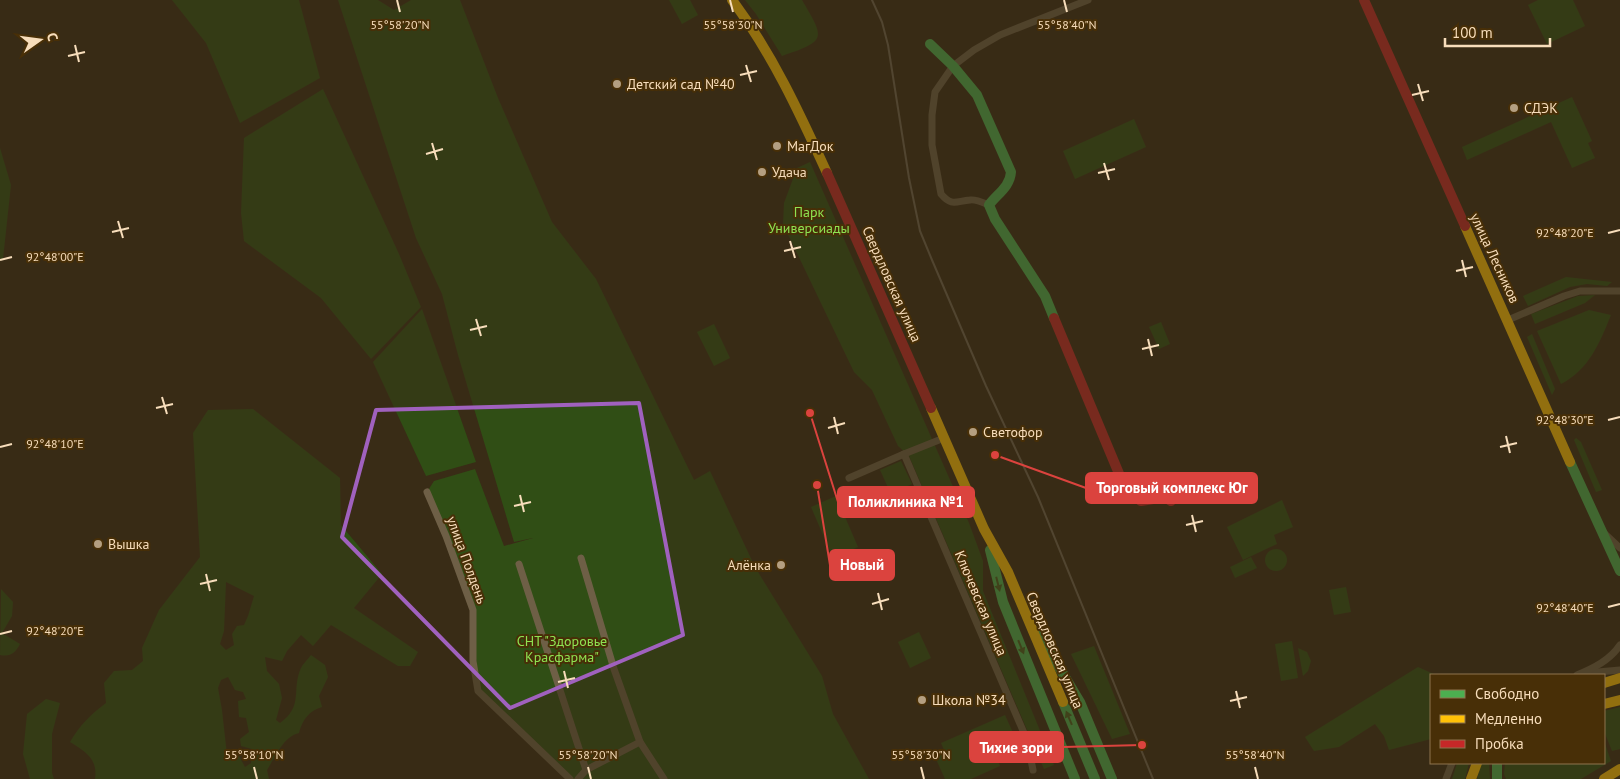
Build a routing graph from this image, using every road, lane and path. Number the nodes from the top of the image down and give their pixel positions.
1 (732, 0) edge
2 (1088, 0) edge
3 (1364, 0) edge
4 (930, 44) dead end
5 (953, 66) junction
6 (989, 205) junction
7 (1620, 291) edge
8 (1508, 320) junction
9 (944, 438) junction
10 (900, 456) junction
11 (849, 478) dead end
12 (427, 492) dead end
13 (1171, 501) dead end
14 (1600, 528) junction
15 (986, 532) junction
16 (1620, 548) edge
17 (581, 558) dead end
18 (1615, 560) junction
19 (519, 564) dead end
20 (1620, 571) edge
21 (1620, 579) edge
22 (1020, 602) junction
23 (1620, 645) edge
24 (1620, 670) edge
25 (1579, 674) edge
26 (1620, 678) edge
27 (1605, 683) edge
28 (1620, 700) edge
29 (1605, 704) edge
30 (640, 742) junction
31 (1452, 764) edge
32 (1477, 764) edge
33 (1497, 764) edge
34 (1620, 769) edge
35 (586, 770) junction
36 (1033, 770) dead end
37 (570, 779) edge
38 (578, 779) edge
39 (664, 779) edge
40 (1075, 779) edge
41 (1095, 779) edge
42 (1112, 779) edge
43 (1446, 779) edge
44 (1471, 779) edge
45 (1497, 779) edge
46 (1604, 779) edge

1 - 9 main road, Свердловская улица
2 - 5 street
3 - 8 main road, улица Лесников
4 - 5 main road
5 - 6 main road
5 - 6 street
6 - 13 main road
7 - 8 street
8 - 14 main road, улица Лесников
9 - 10 street
9 - 15 main road, Свердловская улица
10 - 11 street
10 - 36 street, Ключевская улица
12 - 37 street, улица Полдень
14 - 16 street
14 - 18 main road, улица Лесников
15 - 22 main road, Свердловская улица
15 -> 40 main road, Свердловская улица
17 - 30 street
18 - 20 main road, улица Лесников
18 - 21 street
19 - 35 street
41 -> 22 main road, Свердловская улица
22 - 42 main road
23 - 25 street
24 - 25 street
26 - 27 main road
28 - 29 main road
30 - 35 street
30 - 39 street
31 - 43 street
32 - 44 main road
33 - 45 main road
34 - 46 main road
35 - 38 street

